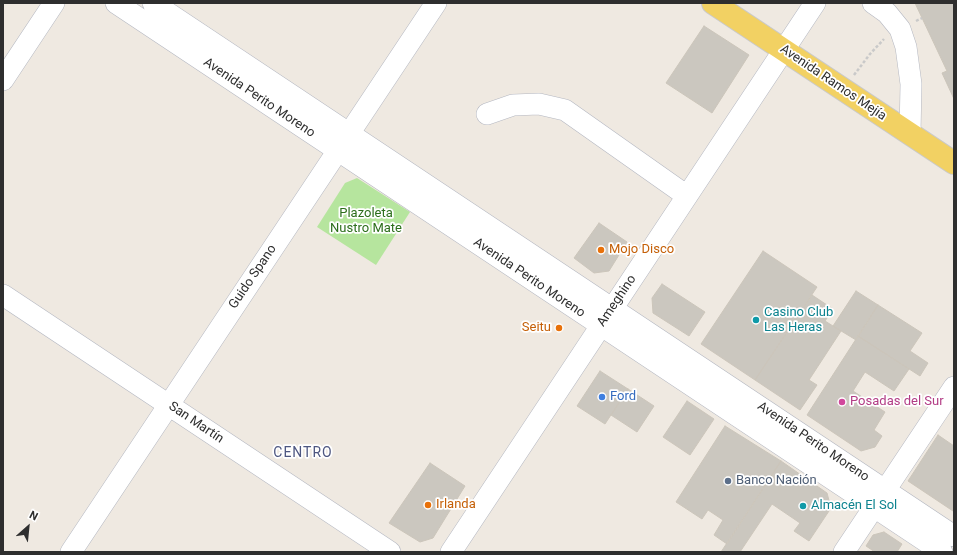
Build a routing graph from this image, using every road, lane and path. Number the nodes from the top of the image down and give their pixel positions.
1 (54, 3) edge
2 (116, 3) edge
3 (153, 3) edge
4 (436, 3) edge
5 (713, 3) edge
6 (815, 3) edge
7 (873, 3) edge
8 (922, 18) dead end
9 (900, 29) junction
10 (783, 50) junction
11 (3, 80) edge
12 (844, 90) junction
13 (487, 114) dead end
14 (910, 134) junction
15 (343, 142) junction
16 (954, 163) edge
17 (686, 196) junction
18 (3, 295) edge
19 (612, 308) junction
20 (601, 325) junction
21 (954, 387) edge
22 (169, 405) junction
23 (880, 498) junction
24 (954, 536) edge
25 (71, 552) edge
26 (390, 552) edge
27 (451, 552) edge
28 (844, 552) edge
29 (942, 552) edge

1 - 11 street
2 - 15 street, Avenida Perito Moreno
3 - 15 street, Avenida Perito Moreno
4 - 15 street, Guido Spano
5 - 10 main road, Avenida Ramos Mejía
6 - 10 street, Ameghino
7 - 9 street
8 - 9 path
9 - 12 path
9 - 14 street
10 - 12 main road, Avenida Ramos Mejía
10 - 17 street, Ameghino
12 - 14 main road, Avenida Ramos Mejía
13 - 17 street
14 - 16 main road, Avenida Ramos Mejía
15 - 19 street, Avenida Perito Moreno
15 - 20 street, Avenida Perito Moreno
15 - 22 street, Guido Spano
17 - 19 street, Ameghino
18 - 22 street, San Martín
19 - 20 street, Ameghino
19 - 23 street, Avenida Perito Moreno
20 - 23 street, Avenida Perito Moreno
20 - 27 street, Ameghino
21 - 23 street
22 - 25 street, Guido Spano
22 - 26 street, San Martín
23 - 24 street, Avenida Perito Moreno
23 - 28 street
23 - 29 street, Avenida Perito Moreno

